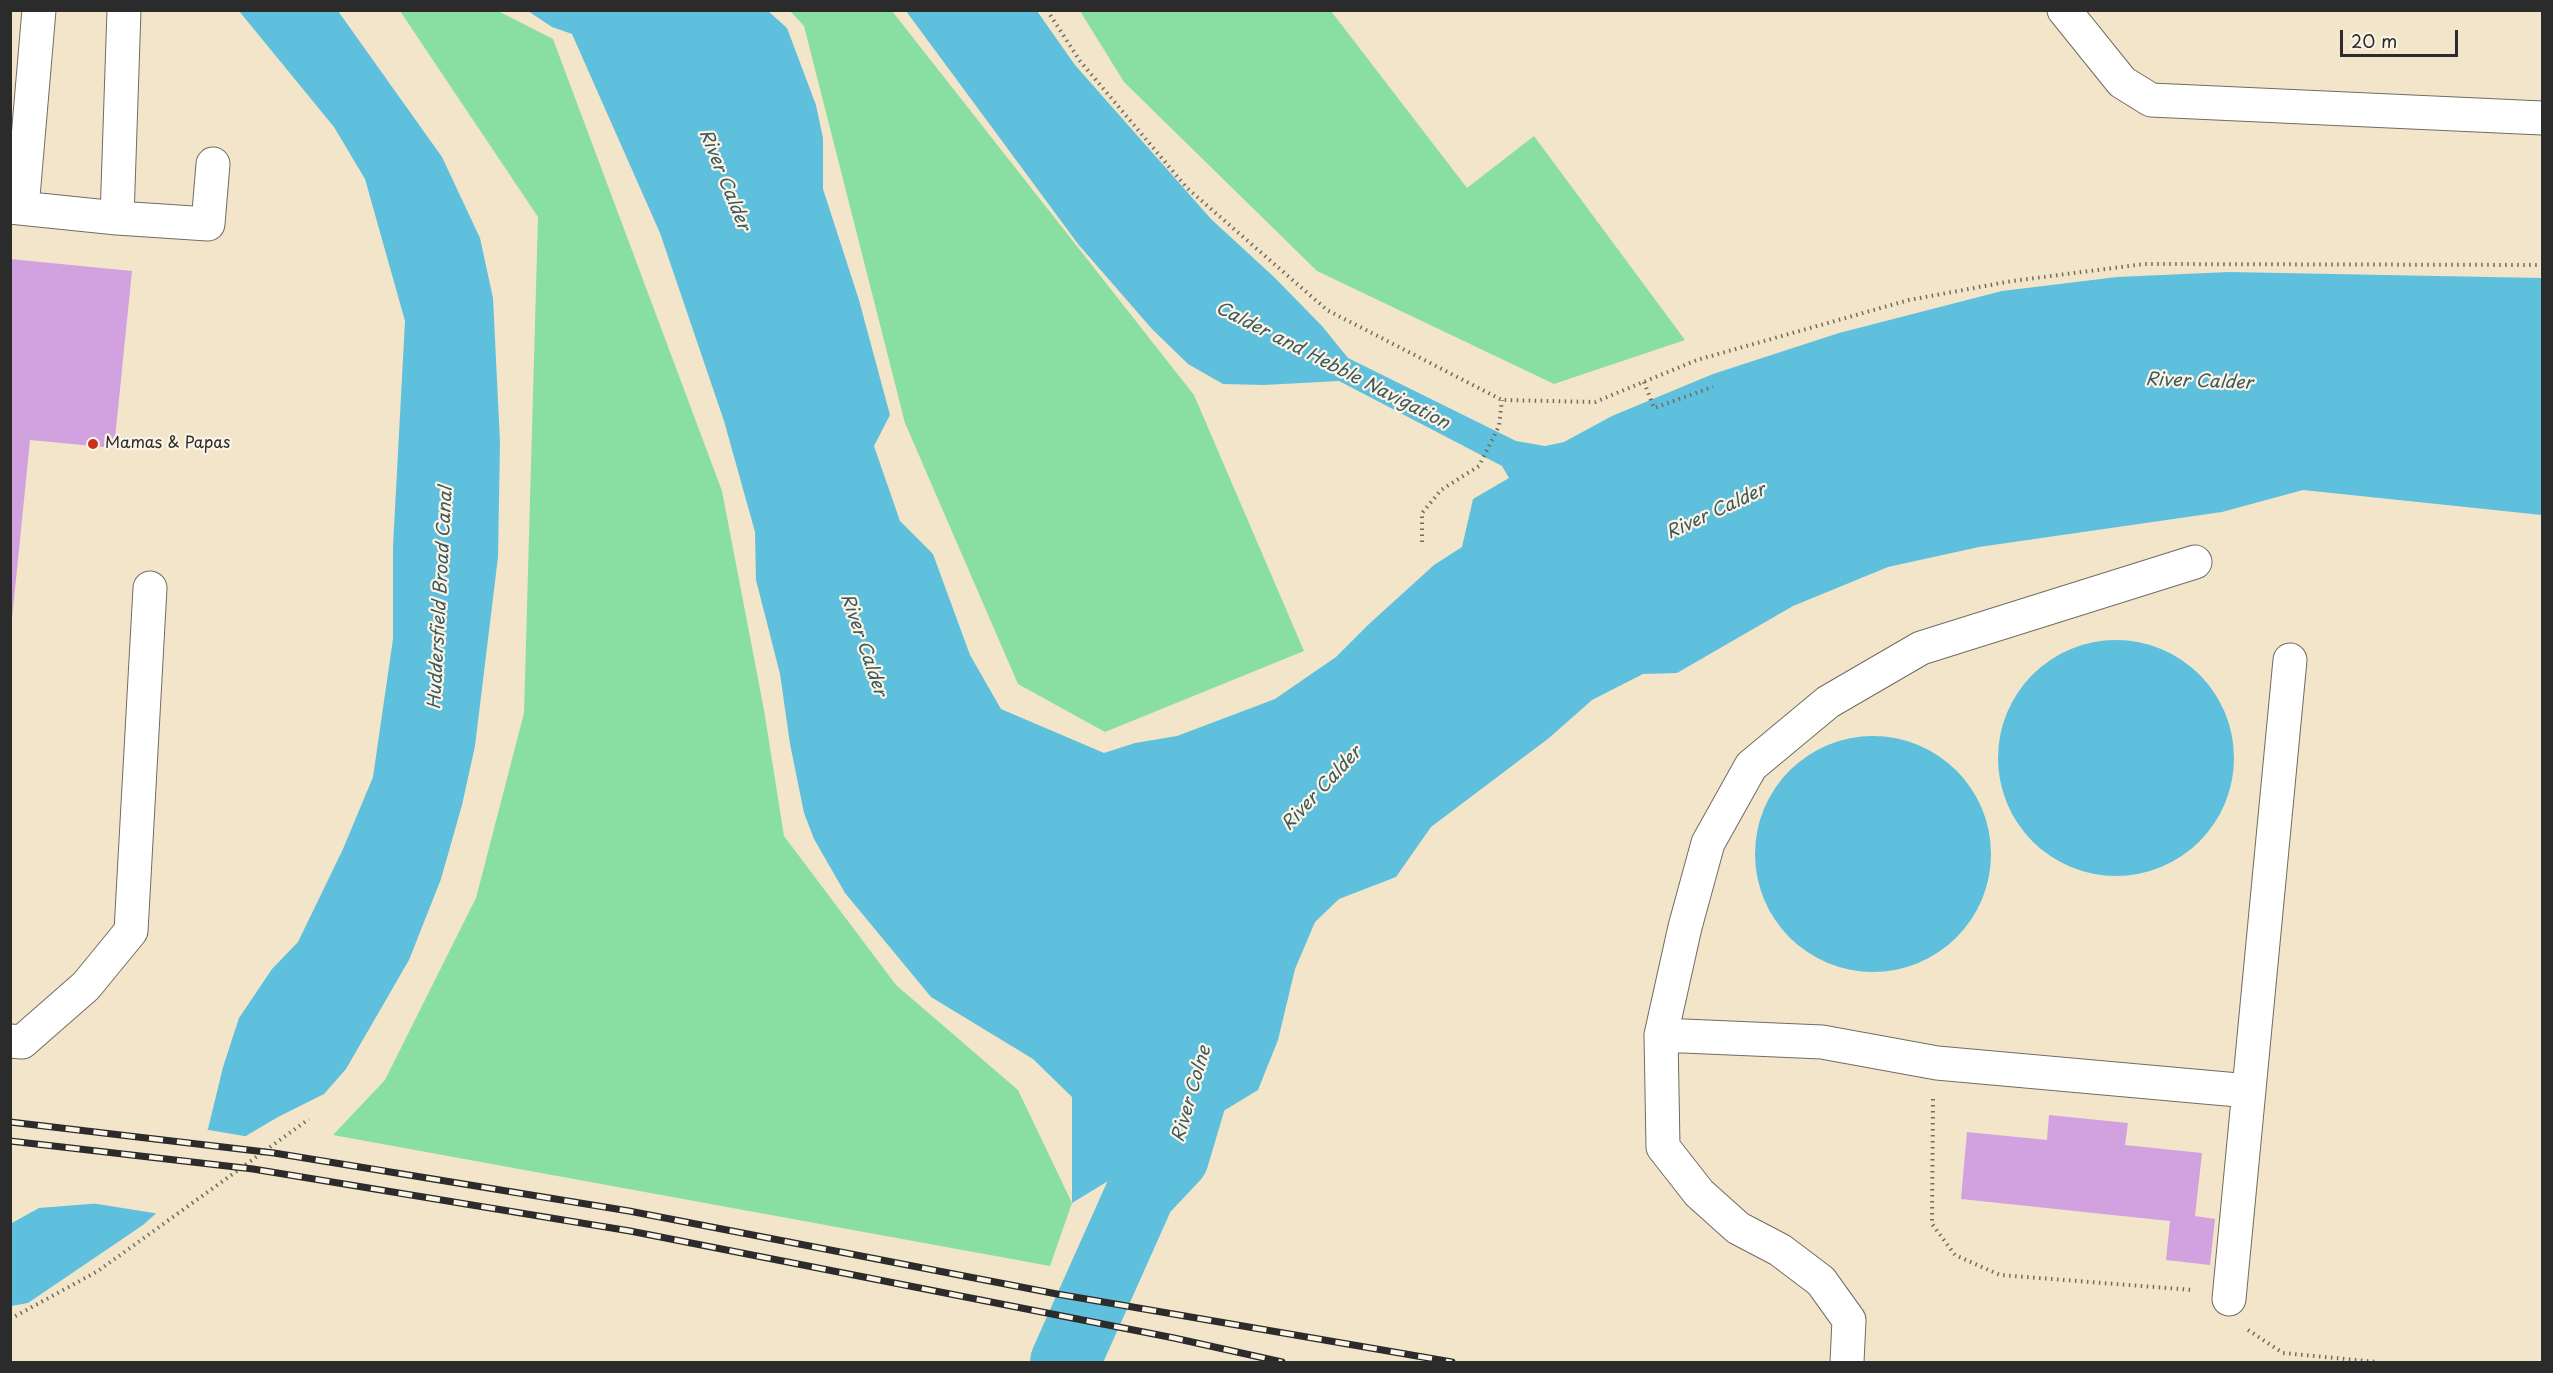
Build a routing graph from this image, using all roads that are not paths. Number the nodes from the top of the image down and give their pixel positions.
1 (39, 10) edge
2 (124, 10) edge
3 (2064, 10) edge
4 (2542, 118) edge
5 (213, 164) dead end
6 (16, 207) edge
7 (117, 218) junction
8 (2195, 562) dead end
9 (150, 588) dead end
10 (2290, 660) dead end
11 (1661, 1035) junction
12 (10, 1041) edge
13 (2249, 1091) junction
14 (2229, 1299) road end
15 (1848, 1360) edge

1 - 6 lane
2 - 7 lane
3 - 4 lane
5 - 7 lane
6 - 7 lane
8 - 11 lane
9 - 12 lane
10 - 13 lane
11 - 13 lane
11 - 15 lane
13 - 14 lane

